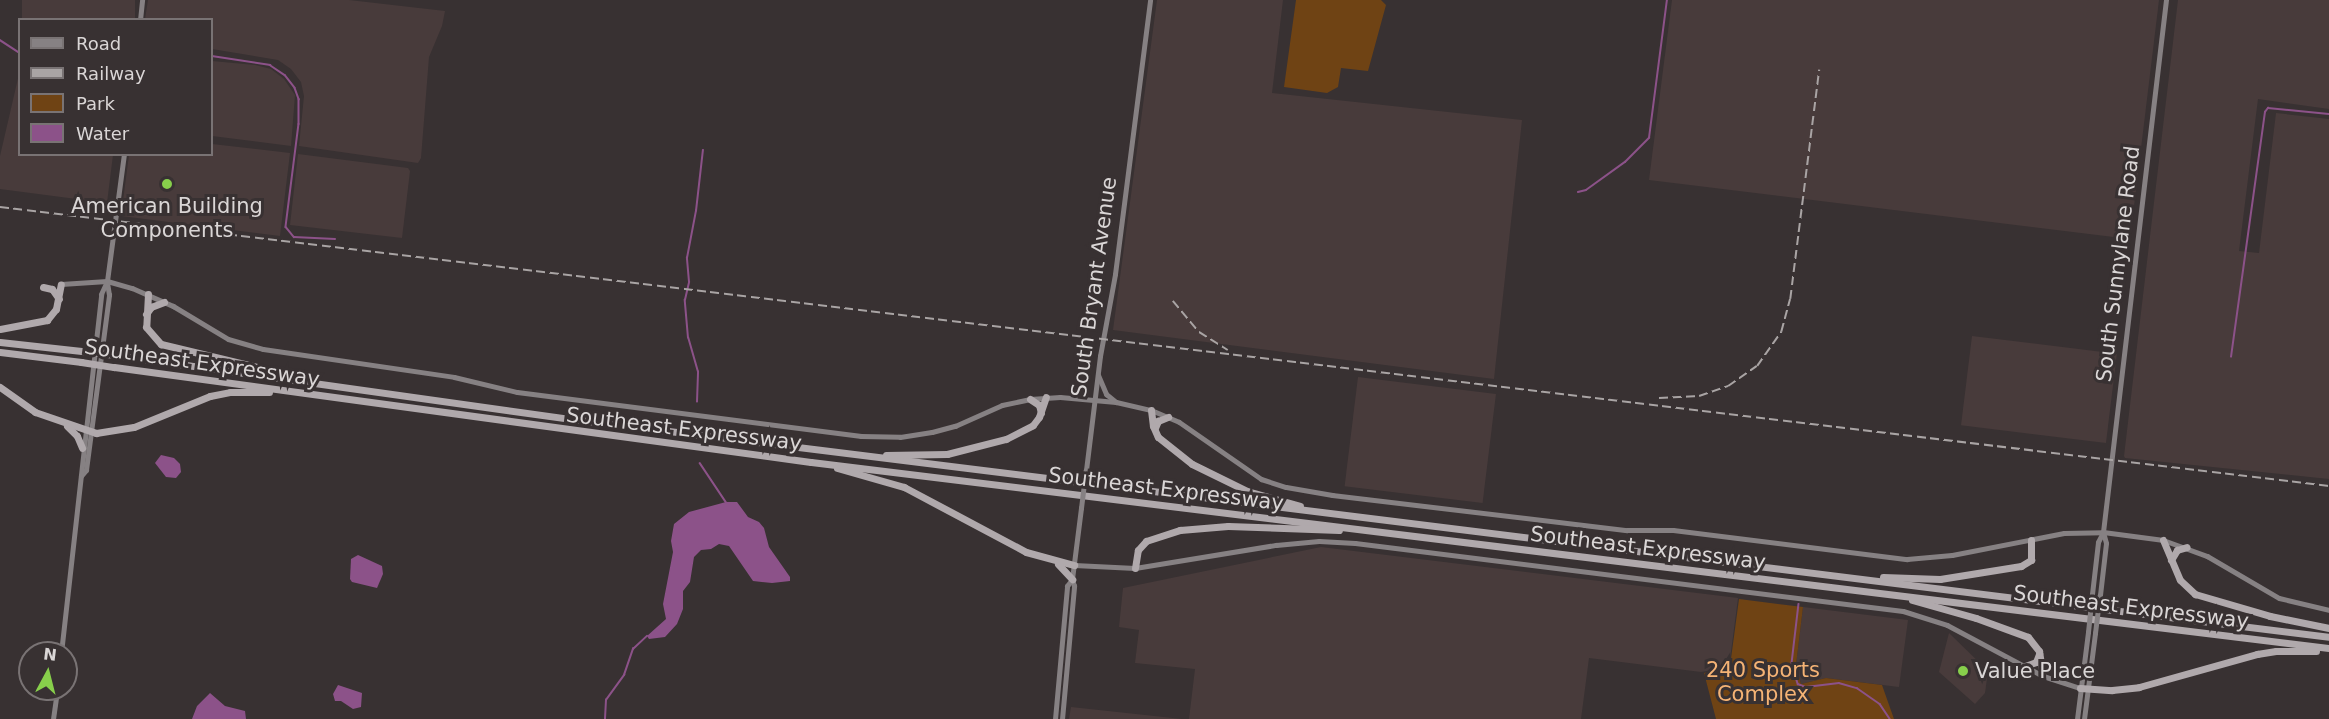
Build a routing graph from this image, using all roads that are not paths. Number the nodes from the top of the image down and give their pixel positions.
1 (142, 0) edge
2 (1150, 0) edge
3 (2166, 0) edge
4 (140, 18) edge
5 (124, 156) edge
6 (107, 281) junction
7 (61, 284) joint
8 (43, 287) dead end
9 (148, 294) junction
10 (59, 298) junction
11 (164, 302) junction
12 (145, 316) junction
13 (0, 329) edge
14 (0, 342) edge
15 (0, 352) edge
16 (1098, 374) junction
17 (331, 386) junction
18 (0, 387) edge
19 (296, 392) junction
20 (1046, 397) junction
21 (1030, 399) junction
22 (1094, 400) junction
23 (1116, 402) junction
24 (1151, 410) junction
25 (1041, 413) junction
26 (1168, 417) junction
27 (65, 424) junction
28 (87, 429) junction
29 (1154, 431) junction
30 (82, 448) junction
31 (843, 453) junction
32 (811, 462) junction
33 (81, 476) junction
34 (1326, 513) junction
35 (1366, 530) junction
36 (2103, 532) junction
37 (2031, 540) junction
38 (2163, 540) junction
39 (2187, 547) junction
40 (2172, 560) junction
41 (1053, 561) junction
42 (1074, 565) junction
43 (1135, 568) junction
44 (1822, 574) junction
45 (1072, 579) junction
46 (1886, 593) junction
47 (2329, 610) edge
48 (2329, 628) edge
49 (2329, 637) edge
50 (62, 641) edge
51 (2329, 649) edge
52 (2039, 651) junction
53 (2025, 666) junction
54 (2043, 676) junction
55 (2084, 688) junction
56 (55, 701) edge
57 (53, 719) edge
58 (1055, 719) edge
59 (1062, 719) edge
60 (2077, 719) edge
61 (2084, 719) edge

1 - 4 street
2 - 16 street, South Bryant Avenue
3 - 36 street, South Sunnylane Road
5 - 6 street
6 - 7 street
6 - 9 street
6 - 28 street
7 - 10 highway
8 - 10 highway
9 - 11 street
9 - 12 highway
10 - 13 highway
11 - 12 highway
11 - 21 street
12 - 17 highway
14 - 17 highway, Southeast Expressway, bridge
15 - 19 highway, Southeast Expressway, bridge
16 - 22 street, South Bryant Avenue
16 - 23 street
17 - 31 highway, Southeast Expressway
18 - 27 highway
19 - 28 highway
19 - 32 highway, Southeast Expressway
20 - 21 street
20 - 22 street
20 - 25 highway
21 - 25 highway
22 - 23 street
22 - 42 street, South Bryant Avenue, bridge
23 - 24 street
24 - 26 street
24 - 29 highway
25 - 31 highway
26 - 29 highway
26 - 37 street
27 - 28 highway
27 - 30 highway
28 - 30 street
28 - 33 street
29 - 34 highway
30 - 33 street
31 - 34 highway, Southeast Expressway
32 - 35 highway, Southeast Expressway
32 - 41 highway
33 - 50 street
34 - 44 highway, Southeast Expressway
35 - 43 highway
35 - 46 highway, Southeast Expressway
36 - 37 street
36 - 38 street
36 - 55 street, South Sunnylane Road, bridge
36 - 55 street, South Sunnylane Road, bridge
37 - 44 highway
38 - 39 street
38 - 40 highway
39 - 40 highway
39 - 47 street
40 - 48 highway
41 - 42 highway
41 - 45 highway
42 - 43 street
42 - 45 street, South Bryant Avenue
43 - 53 street
44 - 49 highway, Southeast Expressway
45 - 58 street, South Bryant Avenue
45 - 59 street, South Bryant Avenue
46 - 51 highway, Southeast Expressway
46 - 52 highway
51 - 55 highway
52 - 53 highway
52 - 54 highway
53 - 54 street
54 - 55 street
55 - 60 street, South Sunnylane Road
55 - 61 street, South Sunnylane Road
56 - 57 street

